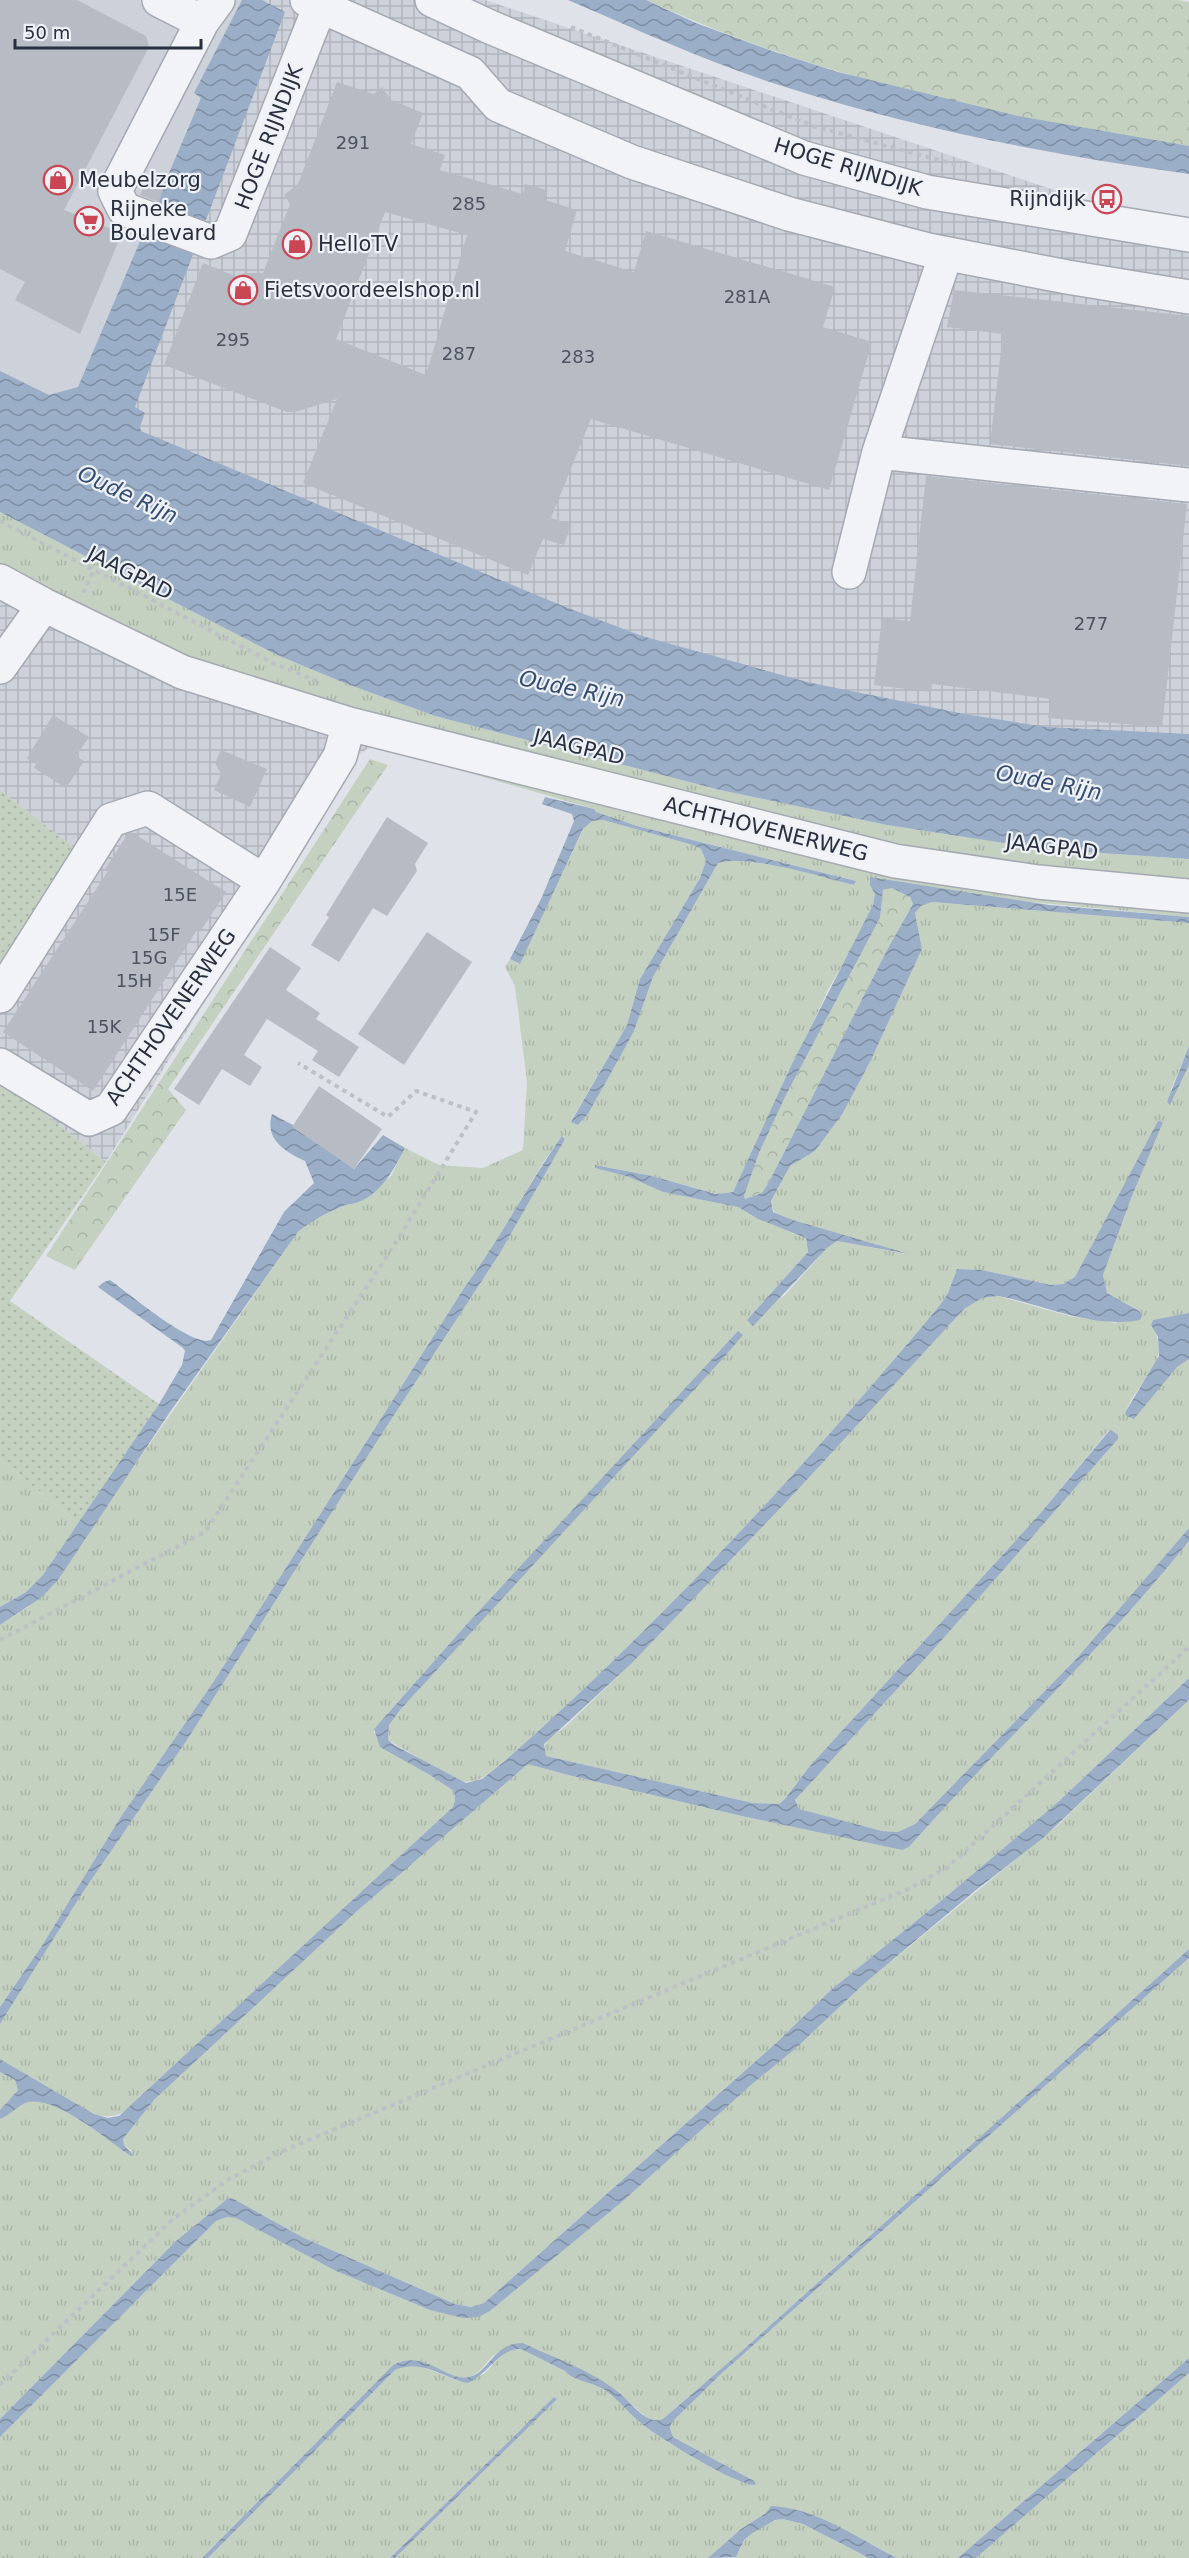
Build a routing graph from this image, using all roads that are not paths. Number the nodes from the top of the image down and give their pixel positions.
1 (159, 0) edge
2 (432, 0) edge
3 (314, 3) edge
4 (210, 11) edge
5 (490, 27) junction
6 (470, 73) junction
7 (1189, 235) edge
8 (946, 254) junction
9 (1189, 297) edge
10 (879, 452) junction
11 (1189, 485) edge
12 (849, 572) dead end
13 (15, 586) edge
14 (0, 668) edge
15 (350, 724) junction
16 (264, 881) junction
17 (1189, 896) edge
18 (0, 996) edge
19 (0, 1065) edge

1 - 4 street, HOGE RIJNDIJK
2 - 5 street, HOGE RIJNDIJK
3 - 4 street, HOGE RIJNDIJK
3 - 6 street, HOGE RIJNDIJK
5 - 6 street
5 - 7 street, HOGE RIJNDIJK
6 - 8 street
8 - 9 street
8 - 10 street
10 - 11 street
10 - 12 street
13 - 14 street
13 - 15 street, ACHTHOVENERWEG
15 - 16 street, ACHTHOVENERWEG
15 - 17 street, ACHTHOVENERWEG
16 - 18 street
16 - 19 street, ACHTHOVENERWEG

